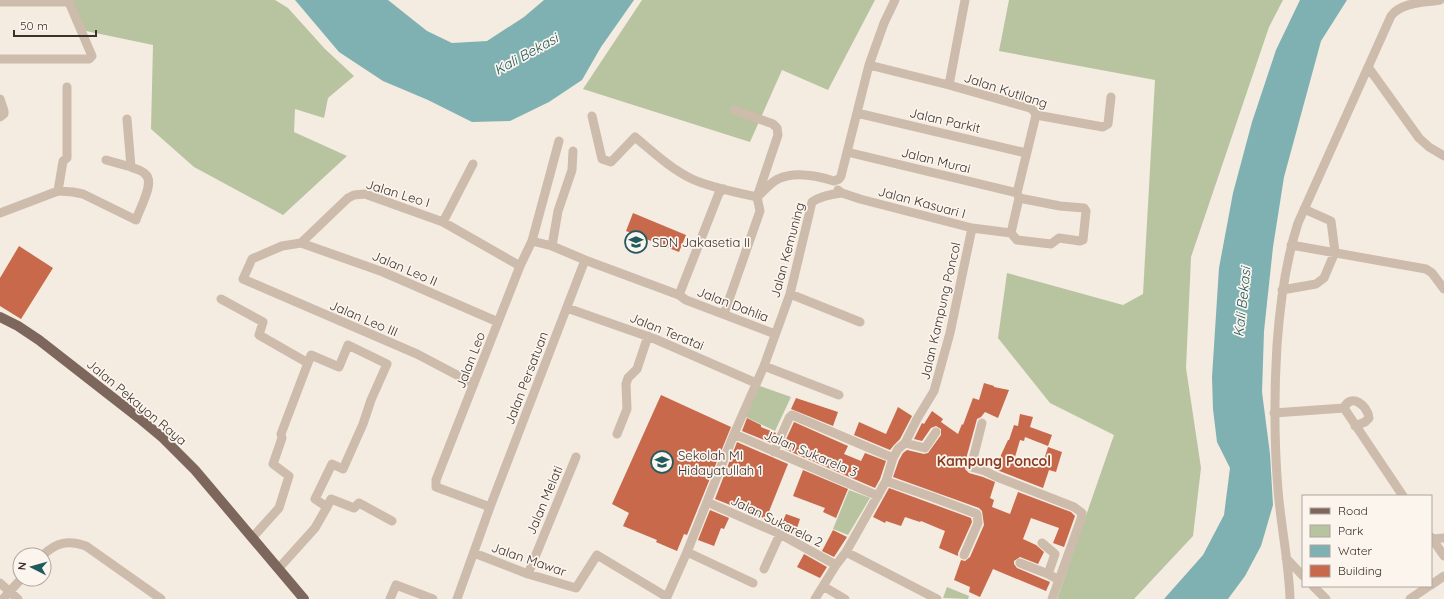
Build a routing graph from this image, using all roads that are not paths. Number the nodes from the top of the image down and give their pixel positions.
1 (895, 0) edge
2 (965, 0) edge
3 (1440, 0) edge
4 (69, 1) edge
5 (0, 2) edge
6 (0, 59) edge
7 (869, 65) junction
8 (1368, 66) junction
9 (949, 85) junction
10 (67, 87) dead end
11 (1111, 97) dead end
12 (0, 99) edge
13 (734, 110) dead end
14 (857, 113) junction
15 (1036, 114) junction
16 (592, 116) dead end
17 (1, 117) edge
18 (127, 119) dead end
19 (558, 141) dead end
20 (573, 151) dead end
21 (847, 152) junction
22 (1026, 153) junction
23 (1444, 156) edge
24 (106, 160) dead end
25 (473, 164) dead end
26 (131, 166) junction
27 (834, 181) junction
28 (724, 189) junction
29 (58, 191) junction
30 (842, 193) junction
31 (1018, 196) junction
32 (757, 197) junction
33 (1304, 209) junction
34 (0, 213) edge
35 (443, 222) junction
36 (972, 228) junction
37 (1011, 233) junction
38 (532, 241) junction
39 (301, 243) junction
40 (1291, 245) junction
41 (552, 246) junction
42 (1335, 252) junction
43 (585, 260) junction
44 (520, 266) junction
45 (1444, 289) edge
46 (1282, 290) junction
47 (790, 294) junction
48 (679, 295) junction
49 (221, 299) dead end
50 (567, 308) junction
51 (724, 314) junction
52 (0, 317) edge
53 (498, 322) junction
54 (860, 322) dead end
55 (775, 334) junction
56 (648, 336) junction
57 (308, 363) junction
58 (764, 366) junction
59 (756, 383) junction
60 (474, 384) junction
61 (839, 395) dead end
62 (1344, 408) junction
63 (1274, 413) junction
64 (982, 423) dead end
65 (1355, 426) junction
66 (936, 432) dead end
67 (617, 434) dead end
68 (734, 434) junction
69 (905, 443) junction
70 (774, 452) junction
71 (576, 457) dead end
72 (893, 458) junction
73 (886, 481) junction
74 (1402, 495) edge
75 (878, 496) junction
76 (707, 502) junction
77 (326, 507) junction
78 (490, 507) junction
79 (392, 521) dead end
80 (780, 534) junction
81 (252, 538) junction
82 (1432, 538) edge
83 (1444, 538) edge
84 (1042, 542) dead end
85 (52, 548) edge
86 (687, 552) junction
87 (846, 552) junction
88 (474, 553) junction
89 (1055, 554) junction
90 (964, 555) dead end
91 (1444, 556) edge
92 (1067, 557) junction
93 (1286, 558) junction
94 (1020, 564) dead end
95 (836, 565) junction
96 (279, 568) junction
97 (764, 569) dead end
98 (528, 574) junction
99 (1048, 574) junction
100 (1302, 575) edge
101 (1444, 576) edge
102 (1059, 580) junction
103 (0, 583) edge
104 (753, 583) dead end
105 (1432, 584) edge
106 (823, 586) junction
107 (14, 587) edge
108 (1314, 587) edge
109 (1427, 587) edge
110 (10, 592) junction
111 (667, 598) edge
112 (3, 599) edge
113 (18, 599) edge
114 (161, 599) edge
115 (304, 599) edge
116 (390, 599) edge
117 (433, 599) edge
118 (457, 599) edge
119 (815, 599) edge
120 (845, 599) edge
121 (938, 599) edge
122 (1052, 599) edge
123 (1290, 599) edge
124 (1326, 599) edge
125 (1410, 599) edge

1 - 7 street
2 - 9 street
3 - 8 street
4 - 5 street
4 - 6 street
7 - 9 street, Jalan Kutilang
7 - 14 street
8 - 23 street
8 - 33 street
9 - 15 street, Jalan Kutilang
10 - 29 street
11 - 15 street, Jalan Kutilang
12 - 17 street
13 - 32 street
14 - 21 street
14 - 22 street, Jalan Parkit
15 - 22 street
16 - 28 street
18 - 26 street
19 - 38 street, Jalan Leo
20 - 41 street
21 - 27 street
21 - 31 street, Jalan Murai
22 - 31 street
24 - 26 street
25 - 35 street
26 - 29 street
27 - 30 street
27 - 32 street
28 - 32 street
28 - 48 street, Jalan Dahlia
29 - 34 street
30 - 36 street, Jalan Kasuari I
30 - 47 street, Jalan Kemuning
31 - 37 street
31 - 37 street, Jalan Murai
32 - 51 street
33 - 40 street
33 - 42 street
35 - 39 street, Jalan Leo I
35 - 44 street, Jalan Leo I
36 - 37 street, Jalan Kasuari I
36 - 69 street, Jalan Kampung Poncol
38 - 41 street
38 - 44 street, Jalan Leo
39 - 53 street, Jalan Leo II
39 - 60 street, Jalan Leo III
40 - 42 street
40 - 46 street
41 - 43 street
42 - 45 street
42 - 46 street
43 - 48 street
43 - 50 street, Jalan Persatuan
44 - 53 street, Jalan Leo
46 - 63 street
47 - 54 street
47 - 55 street, Jalan Kemuning
48 - 51 street, Jalan Dahlia
49 - 57 street
50 - 56 street, Jalan Teratai
50 - 78 street, Jalan Persatuan
51 - 55 street, Jalan Dahlia
52 - 81 main road, Jalan Pekayon Raya
53 - 60 street, Jalan Leo
55 - 58 street, Jalan Kemuning
56 - 59 street, Jalan Teratai
56 - 67 street
57 - 77 street
57 - 81 street
58 - 59 street, Jalan Kemuning
58 - 61 street
59 - 68 street, Jalan Kemuning
60 - 78 street, Jalan Leo
62 - 63 street
62 - 65 street
62 - 65 street
63 - 93 street
64 - 92 street
65 - 74 street
66 - 69 street
68 - 70 street, Jalan Sukarela 3
68 - 76 street, Jalan Kemuning
69 - 72 street, Jalan Kampung Poncol
70 - 72 street
70 - 75 street, Jalan Sukarela 3
71 - 98 street, Jalan Melati
72 - 73 street, Jalan Kampung Poncol
73 - 75 street, Jalan Kampung Poncol
73 - 90 street
75 - 87 street, Jalan Kampung Poncol
76 - 80 street, Jalan Sukarela 2
76 - 86 street, Jalan Kemuning
77 - 79 street
77 - 96 street
78 - 88 street, Jalan Persatuan
80 - 95 street, Jalan Sukarela 2
80 - 97 street
81 - 96 main road, Jalan Pekayon Raya
82 - 83 street
82 - 91 street
84 - 89 street
85 - 114 street
86 - 104 street
86 - 111 street, Jalan Kemuning
87 - 95 street, Jalan Kampung Poncol
87 - 121 street
88 - 98 street, Jalan Mawar
88 - 118 street, Jalan Persatuan
89 - 92 street
89 - 99 street
92 - 102 street
93 - 100 street
93 - 123 street
94 - 99 street
95 - 106 street, Jalan Kampung Poncol
96 - 115 main road, Jalan Pekayon Raya
98 - 111 street, Jalan Mawar
99 - 102 street
101 - 105 street
102 - 122 street
103 - 110 street
106 - 119 street, Jalan Kampung Poncol
106 - 120 street
107 - 110 street
108 - 124 street
109 - 125 street
110 - 112 street
110 - 113 street
116 - 117 street

